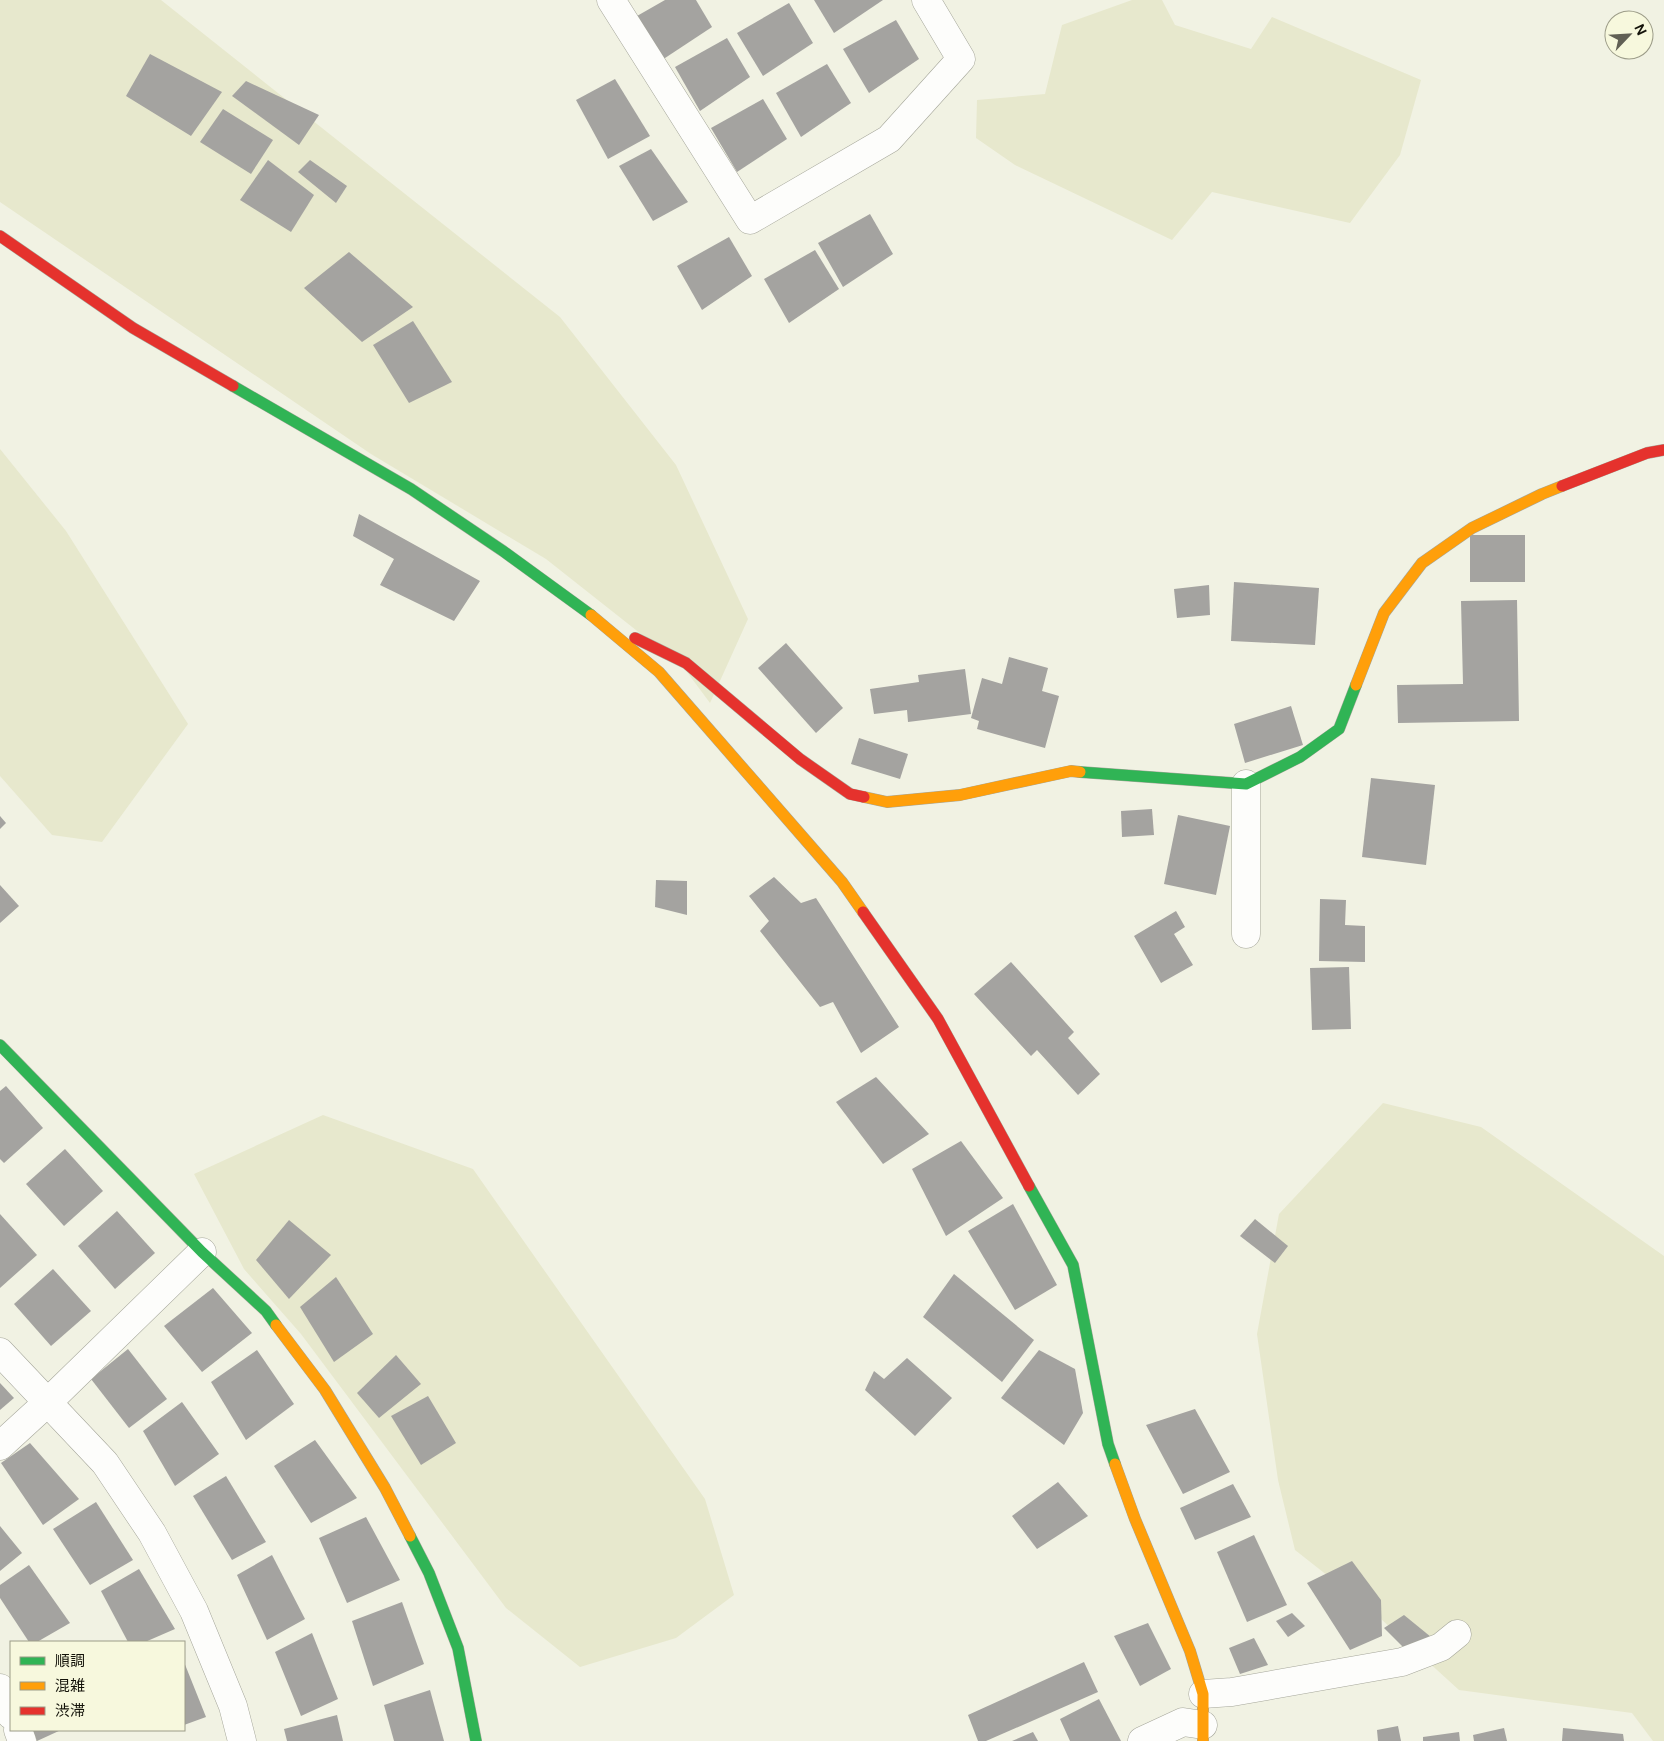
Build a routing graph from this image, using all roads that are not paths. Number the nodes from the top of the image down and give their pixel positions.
1 (611, 0) edge
2 (926, 0) edge
3 (0, 236) edge
4 (1664, 450) edge
5 (600, 621) junction
6 (1246, 784) junction
7 (1246, 934) dead end
8 (0, 1045) edge
9 (202, 1252) junction
10 (0, 1352) edge
11 (48, 1402) junction
12 (0, 1446) edge
13 (1457, 1634) dead end
14 (0, 1688) edge
15 (1204, 1694) junction
16 (10, 1713) edge
17 (1203, 1733) edge
18 (242, 1741) edge
19 (476, 1741) edge
20 (1142, 1741) edge

1 - 2 street
3 - 5 street
4 - 6 street
5 - 6 street
5 - 15 street
6 - 7 street
8 - 9 street
9 - 11 street
9 - 19 street
10 - 11 street
11 - 12 street
11 - 18 street
13 - 15 street
14 - 16 street
15 - 17 street
17 - 20 street

